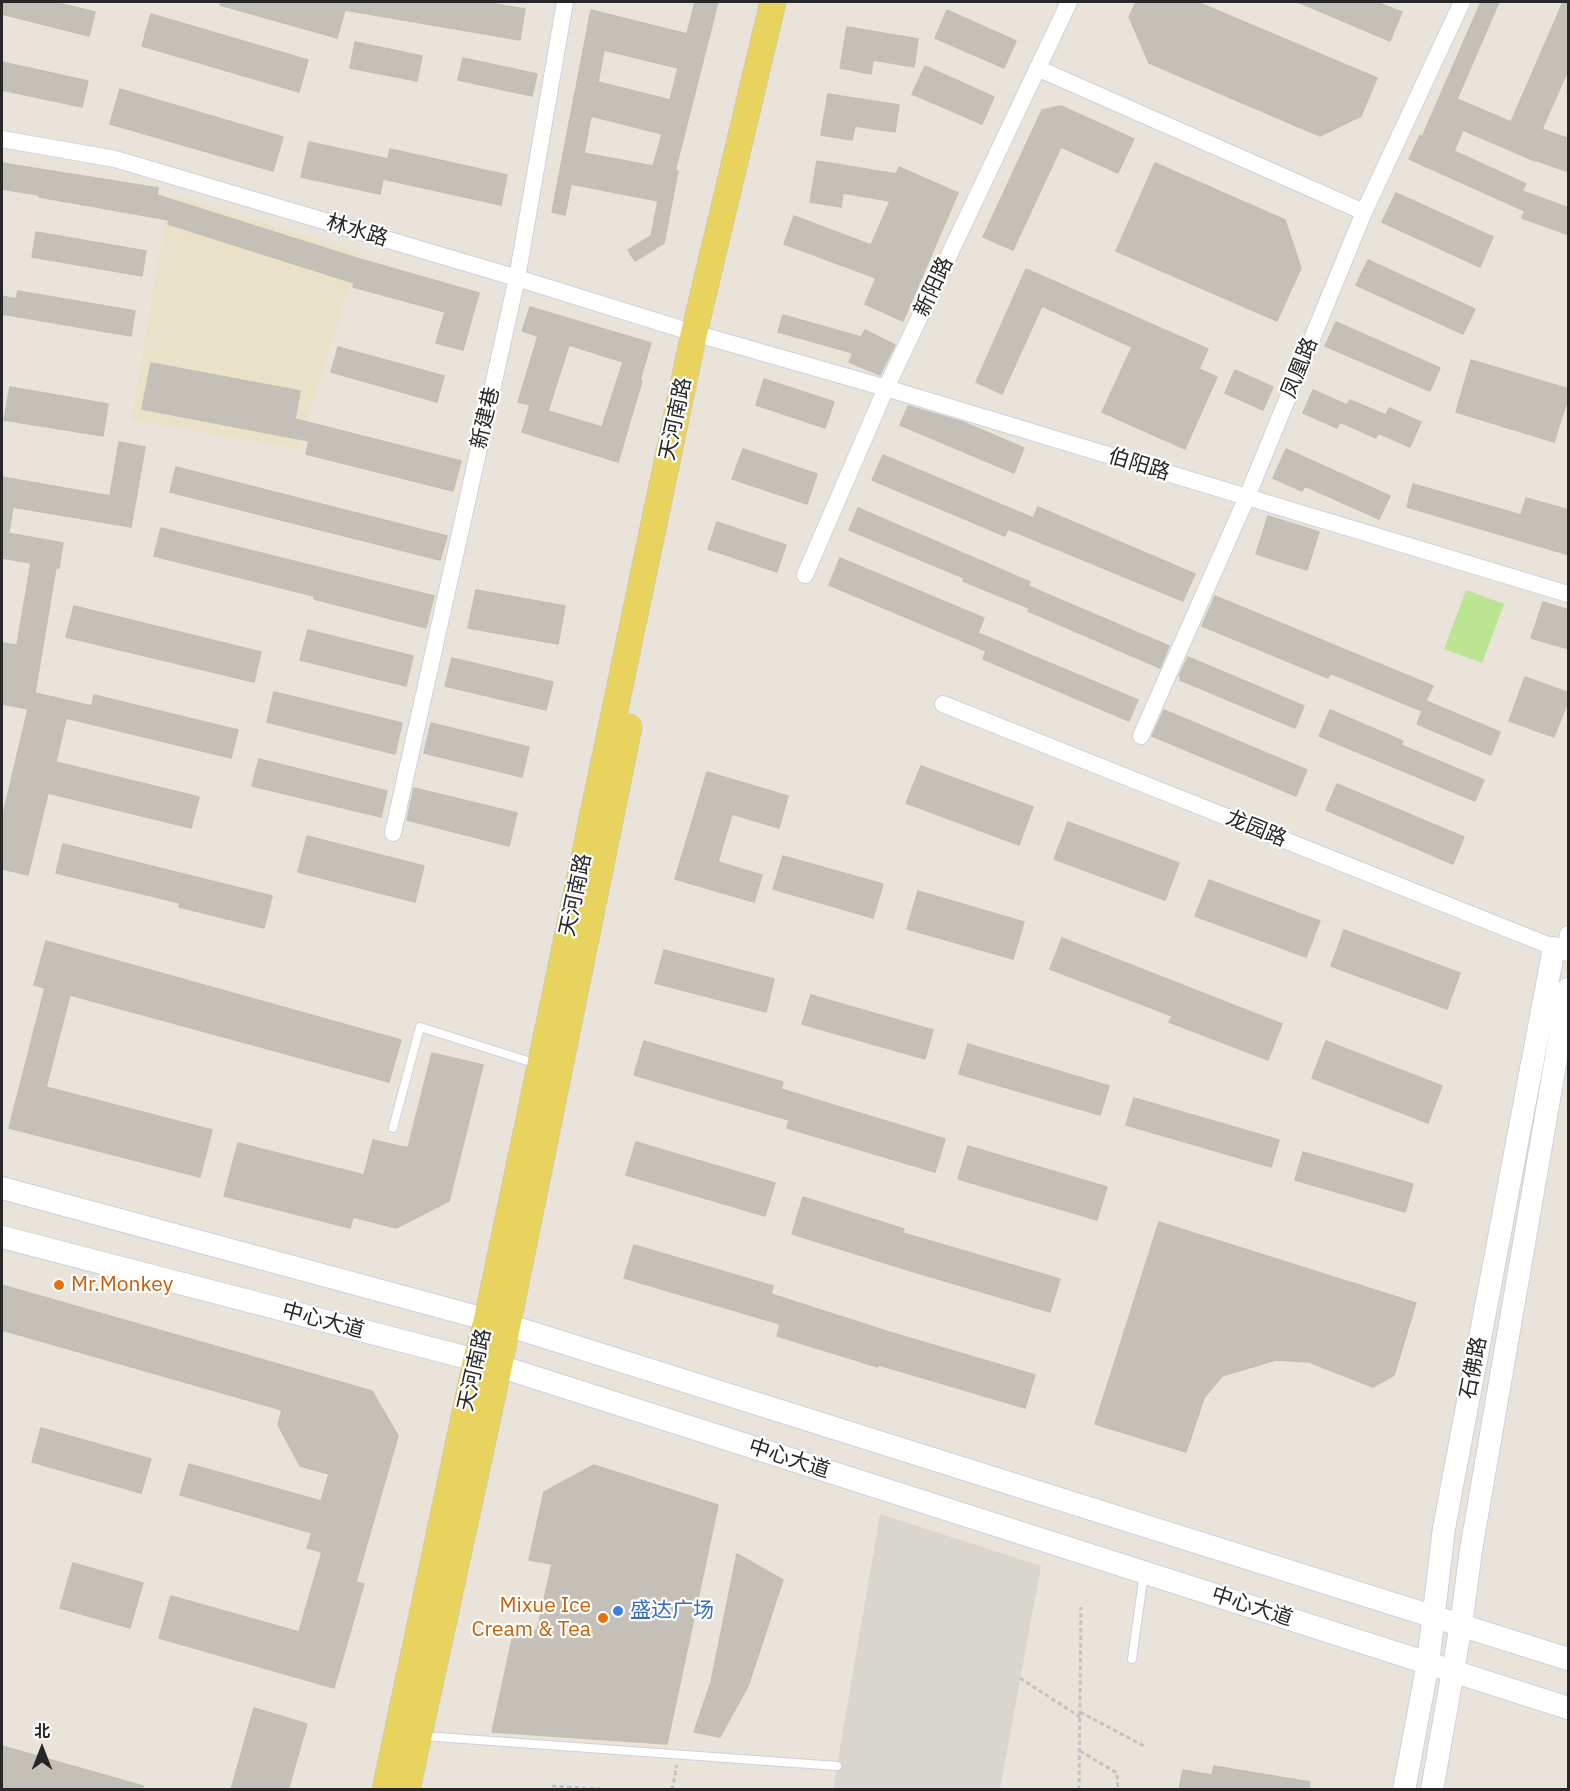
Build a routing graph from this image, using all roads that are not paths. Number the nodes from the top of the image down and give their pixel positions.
1 (566, 2) edge
2 (773, 2) edge
3 (789, 2) edge
4 (1069, 2) edge
5 (1462, 2) edge
6 (1037, 68) junction
7 (2, 139) edge
8 (1364, 212) junction
9 (518, 278) junction
10 (701, 335) junction
11 (886, 388) junction
12 (1247, 497) junction
13 (805, 575) dead end
14 (1569, 594) edge
15 (943, 704) dead end
16 (1141, 736) dead end
17 (393, 832) dead end
18 (1564, 947) edge
19 (1569, 989) edge
20 (540, 1065) junction
21 (393, 1128) dead end
22 (2, 1188) edge
23 (2, 1237) edge
24 (497, 1322) junction
25 (488, 1364) junction
26 (1144, 1573) junction
27 (1434, 1617) junction
28 (1461, 1625) junction
29 (1132, 1659) dead end
30 (1569, 1659) edge
31 (1428, 1663) junction
32 (1453, 1671) junction
33 (1569, 1708) edge
34 (419, 1736) junction
35 (837, 1766) dead end
36 (385, 1790) edge
37 (407, 1790) edge
38 (1404, 1790) edge
39 (1431, 1790) edge

1 - 9 street, 新建巷
2 - 10 main road, 天河南路
3 - 10 main road, 天河南路
4 - 6 street, 新阳路
5 - 8 street, 凤凰路
6 - 8 street
6 - 11 street, 新阳路
7 - 9 street, 林水路
8 - 12 street, 凤凰路
9 - 10 street, 林水路
9 - 17 street, 新建巷
10 - 11 street, 伯阳路
10 - 20 main road, 天河南路
10 - 24 main road, 天河南路
11 - 12 street, 伯阳路
11 - 13 street, 新阳路
12 - 14 street, 伯阳路
12 - 16 street, 凤凰路
15 - 18 street, 龙园路
18 - 27 main road, 石佛路
19 - 28 main road, 石佛路
20 - 21 lane
20 - 24 main road, 天河南路
22 - 24 main road, 中心大道
23 - 25 main road, 中心大道
24 - 25 main road, 天河南路
24 - 27 main road, 中心大道
25 - 26 main road, 中心大道
25 - 34 main road, 天河南路
25 - 36 main road, 天河南路
26 - 29 lane
26 - 31 main road, 中心大道
27 - 28 main road, 中心大道
27 - 31 main road, 石佛路
28 - 30 main road, 中心大道
28 - 32 main road, 石佛路
31 - 32 main road, 中心大道
31 - 38 main road, 石佛路
32 - 33 main road, 中心大道
32 - 39 main road, 石佛路
34 - 35 lane
34 - 37 main road, 天河南路

